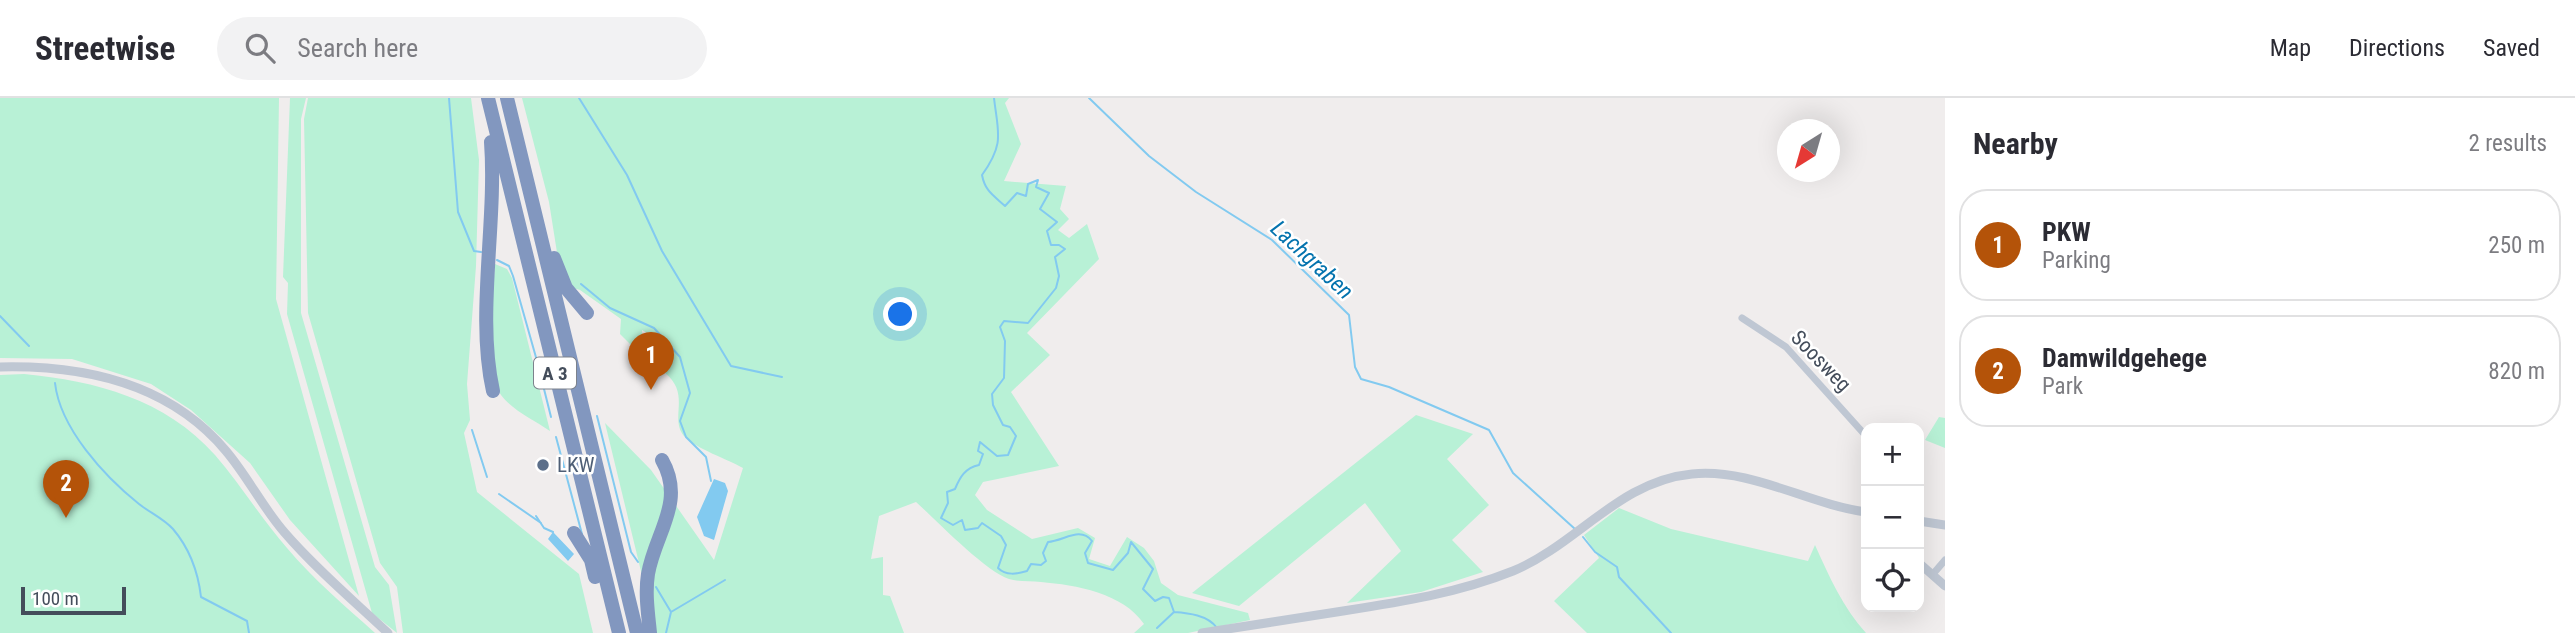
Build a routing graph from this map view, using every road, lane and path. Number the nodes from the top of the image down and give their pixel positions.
1 (488, 98) edge
2 (507, 98) edge
3 (495, 131) junction
4 (537, 223) junction
5 (587, 313) dead end
6 (1742, 318) dead end
7 (0, 367) edge
8 (493, 391) dead end
9 (1861, 430) edge
10 (662, 460) dead end
11 (1861, 511) edge
12 (1924, 522) edge
13 (1945, 525) edge
14 (574, 533) dead end
15 (1945, 560) edge
16 (1924, 567) edge
17 (1933, 574) junction
18 (1945, 586) edge
19 (614, 614) junction
20 (388, 633) edge
21 (619, 633) edge
22 (637, 633) edge
23 (650, 633) edge
24 (1202, 633) edge

1 - 3 highway, A 3
2 - 4 highway, A 3
3 - 8 highway
3 - 19 highway, A 3
4 - 5 highway
4 - 22 highway, A 3
6 - 9 street, Soosweg
7 - 20 street
10 - 23 highway
11 - 24 street
12 - 13 street
14 - 19 highway
15 - 17 street
16 - 17 street
17 - 18 street
19 - 21 highway, A 3

